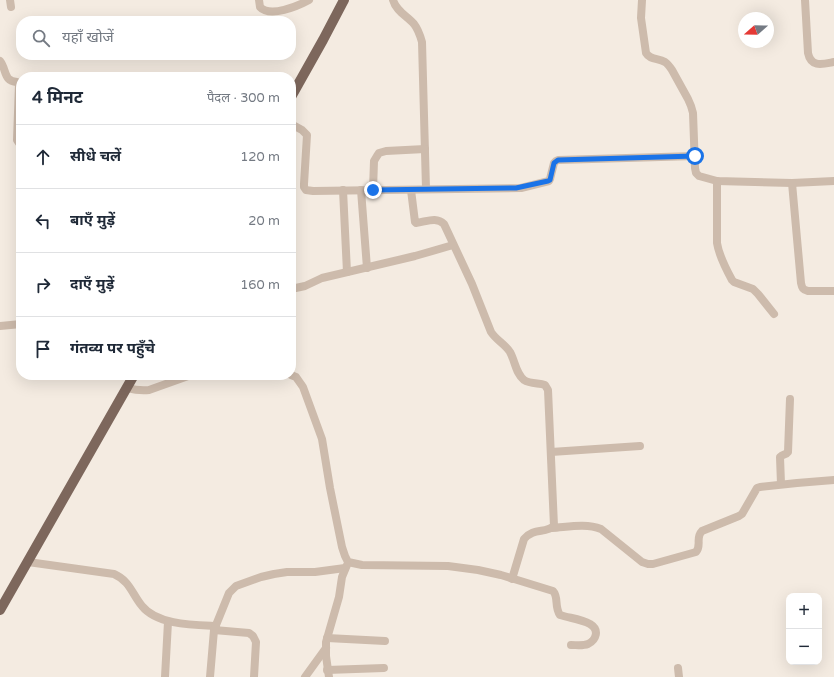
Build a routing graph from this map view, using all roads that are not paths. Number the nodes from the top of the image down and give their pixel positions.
1 (259, 0) edge
2 (309, 0) edge
3 (344, 0) edge
4 (393, 0) edge
5 (642, 0) edge
6 (805, 0) edge
7 (0, 61) edge
8 (834, 62) edge
9 (16, 82) edge
10 (296, 88) edge
11 (296, 127) edge
12 (425, 149) junction
13 (695, 156) junction
14 (717, 181) junction
15 (834, 181) edge
16 (792, 183) junction
17 (426, 189) junction
18 (343, 190) junction
19 (361, 190) junction
20 (373, 190) junction
21 (411, 190) junction
22 (453, 245) junction
23 (366, 268) junction
24 (347, 272) junction
25 (296, 288) edge
26 (834, 290) edge
27 (774, 314) dead end
28 (16, 324) edge
29 (0, 326) edge
30 (296, 377) edge
31 (131, 380) edge
32 (177, 380) edge
33 (127, 388) junction
34 (790, 398) dead end
35 (640, 446) dead end
36 (550, 452) junction
37 (834, 480) edge
38 (781, 484) junction
39 (552, 528) junction
40 (28, 562) junction
41 (347, 565) junction
42 (512, 579) junction
43 (0, 610) edge
44 (168, 622) junction
45 (215, 628) junction
46 (327, 638) junction
47 (385, 641) dead end
48 (572, 645) dead end
49 (326, 648) junction
50 (384, 668) dead end
51 (678, 668) dead end
52 (328, 674) edge
53 (166, 677) edge
54 (210, 677) edge
55 (254, 677) edge
56 (305, 677) edge
57 (679, 677) edge

1 - 2 street
3 - 10 main road
4 - 12 street
5 - 13 street
6 - 8 street
7 - 9 street
11 - 18 street
12 - 17 street
12 - 20 street
13 - 14 street
13 - 17 street
14 - 16 street
14 - 27 street
15 - 16 street
16 - 26 street
17 - 21 street
18 - 19 street
18 - 24 street
19 - 20 street
19 - 23 street
20 - 21 street
21 - 22 street
22 - 23 street
22 - 36 street
23 - 24 street
24 - 25 street
28 - 29 street
30 - 41 street
31 - 33 main road
32 - 33 street
33 - 40 main road
34 - 38 street
35 - 36 street
36 - 39 street
37 - 38 street
38 - 39 street
39 - 42 street
40 - 43 main road
40 - 44 street
41 - 42 street
41 - 45 street
41 - 46 street
42 - 48 street
44 - 45 street
44 - 53 street
45 - 54 street
45 - 55 street
46 - 47 street
46 - 49 street
49 - 52 street
49 - 56 street
50 - 52 street
51 - 57 street

